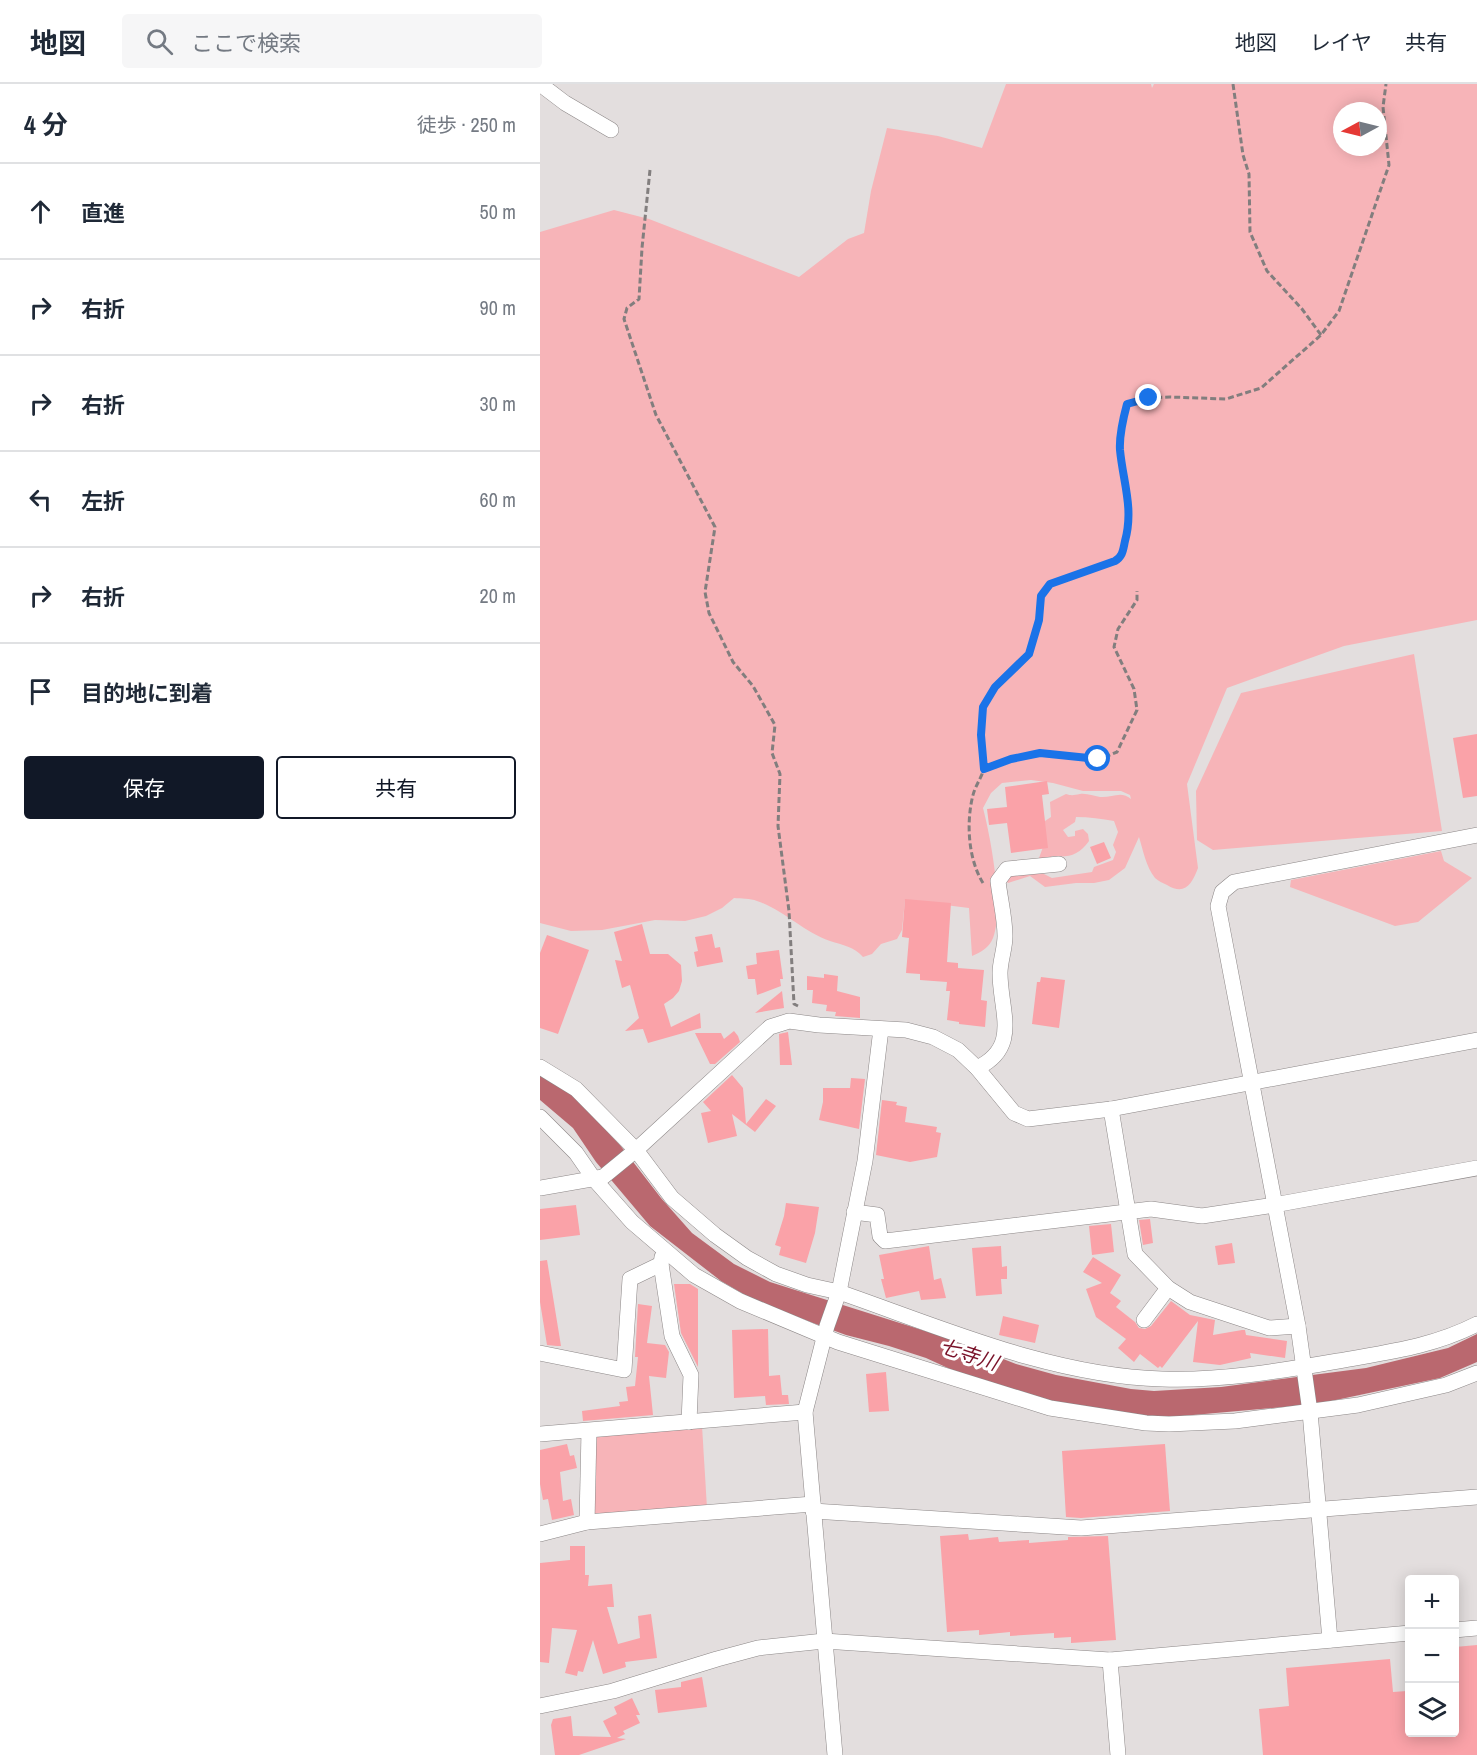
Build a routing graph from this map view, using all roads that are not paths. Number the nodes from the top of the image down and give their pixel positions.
1 (540, 84) edge
2 (611, 130) dead end
3 (1477, 835) edge
4 (1059, 864) dead end
5 (881, 1029) junction
6 (1477, 1040) edge
7 (540, 1066) edge
8 (977, 1068) junction
9 (1251, 1083) junction
10 (1111, 1109) junction
11 (540, 1117) edge
12 (633, 1153) junction
13 (1477, 1168) edge
14 (599, 1178) junction
15 (540, 1188) edge
16 (1274, 1205) junction
17 (1128, 1211) junction
18 (854, 1212) junction
19 (662, 1257) junction
20 (1168, 1288) junction
21 (837, 1297) junction
22 (1144, 1320) dead end
23 (1477, 1324) edge
24 (1298, 1326) junction
25 (826, 1331) junction
26 (540, 1353) edge
27 (1304, 1367) junction
28 (1477, 1373) edge
29 (1310, 1412) junction
30 (805, 1413) junction
31 (689, 1422) junction
32 (589, 1431) junction
33 (540, 1434) edge
34 (1477, 1497) edge
35 (813, 1508) junction
36 (1318, 1510) junction
37 (587, 1522) junction
38 (540, 1534) edge
39 (1477, 1628) edge
40 (1459, 1630) edge
41 (1405, 1634) edge
42 (1330, 1640) junction
43 (824, 1641) junction
44 (1110, 1660) junction
45 (540, 1706) edge
46 (835, 1755) edge
47 (1118, 1755) edge

1 - 2 street
3 - 9 street
4 - 8 street
5 - 8 street
5 - 12 street
5 - 18 street
6 - 9 street
7 - 12 street
8 - 10 street
9 - 10 street
9 - 16 street
10 - 17 street
11 - 14 street
12 - 14 street
12 - 21 street
13 - 16 street
14 - 15 street
14 - 19 street
16 - 17 street
16 - 24 street
17 - 18 street
17 - 20 street
18 - 21 street
19 - 25 street
19 - 26 street
19 - 31 street
20 - 22 street
20 - 24 street
21 - 25 street
21 - 27 street
23 - 27 street
24 - 27 street
25 - 29 street
25 - 30 street
27 - 29 street
28 - 29 street
29 - 36 street
30 - 31 street
30 - 35 street
31 - 32 street
32 - 33 street
32 - 37 street
34 - 36 street
35 - 36 street
35 - 37 street
35 - 43 street
36 - 42 street
37 - 38 street
39 - 40 street
41 - 42 street
42 - 44 street
43 - 44 street
43 - 45 street
43 - 46 street
44 - 47 street

